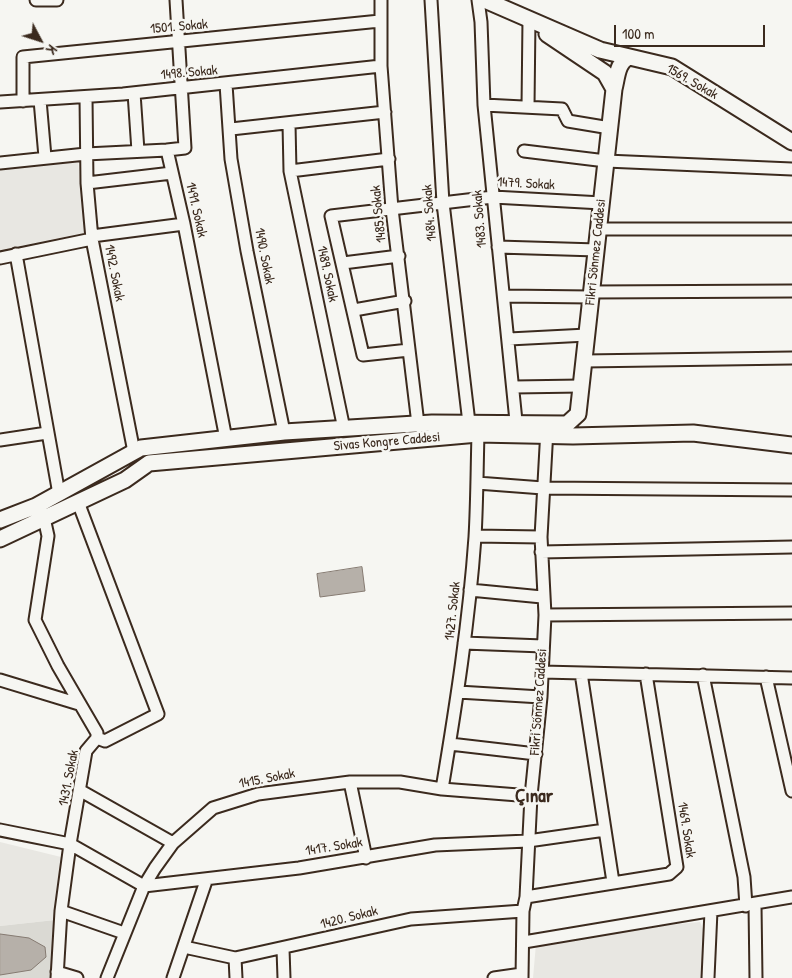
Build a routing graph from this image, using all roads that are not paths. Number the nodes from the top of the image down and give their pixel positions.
1 (36, 0) edge
2 (46, 0) edge
3 (57, 0) edge
4 (176, 0) edge
5 (380, 0) edge
6 (431, 0) edge
7 (478, 0) edge
8 (485, 0) edge
9 (529, 19) junction
10 (380, 21) junction
11 (177, 43) junction
12 (629, 57) junction
13 (381, 66) junction
14 (226, 84) junction
15 (181, 88) junction
16 (614, 89) junction
17 (134, 93) junction
18 (86, 97) junction
19 (40, 100) junction
20 (23, 101) junction
21 (0, 102) edge
22 (484, 105) junction
23 (528, 107) junction
24 (385, 112) junction
25 (289, 124) junction
26 (767, 127) junction
27 (231, 128) junction
28 (610, 128) junction
29 (792, 142) edge
30 (167, 150) junction
31 (138, 151) junction
32 (524, 151) dead end
33 (792, 152) edge
34 (86, 154) junction
35 (45, 157) junction
36 (389, 159) junction
37 (606, 161) junction
38 (0, 164) edge
39 (792, 169) edge
40 (290, 171) junction
41 (172, 172) junction
42 (87, 183) junction
43 (493, 197) junction
44 (443, 203) junction
45 (602, 203) junction
46 (392, 209) junction
47 (184, 224) junction
48 (599, 229) junction
49 (792, 229) edge
50 (92, 238) junction
51 (498, 247) junction
52 (596, 250) junction
53 (16, 254) junction
54 (399, 256) junction
55 (0, 258) edge
56 (343, 263) junction
57 (792, 291) edge
58 (592, 295) junction
59 (504, 296) junction
60 (404, 301) junction
61 (354, 310) junction
62 (587, 335) junction
63 (509, 339) junction
64 (409, 350) junction
65 (792, 358) edge
66 (584, 361) junction
67 (582, 386) junction
68 (514, 387) junction
69 (578, 414) junction
70 (418, 424) junction
71 (344, 429) junction
72 (473, 429) junction
73 (517, 429) junction
74 (547, 430) junction
75 (284, 432) junction
76 (47, 433) junction
77 (608, 435) junction
78 (0, 440) edge
79 (226, 440) junction
80 (792, 445) edge
81 (134, 452) junction
82 (476, 483) junction
83 (543, 488) junction
84 (792, 490) edge
85 (59, 494) junction
86 (78, 502) junction
87 (44, 518) junction
88 (0, 520) edge
89 (475, 536) junction
90 (541, 537) junction
91 (0, 539) edge
92 (792, 548) edge
93 (542, 552) junction
94 (470, 590) junction
95 (542, 597) junction
96 (792, 613) edge
97 (545, 615) junction
98 (464, 643) junction
99 (543, 646) junction
100 (542, 672) junction
101 (581, 673) junction
102 (646, 674) junction
103 (703, 675) junction
104 (766, 677) junction
105 (792, 678) edge
106 (0, 680) edge
107 (458, 692) junction
108 (541, 697) junction
109 (79, 704) junction
110 (97, 738) junction
111 (450, 744) junction
112 (536, 754) junction
113 (350, 782) junction
114 (442, 789) junction
115 (81, 791) junction
116 (792, 791) edge
117 (531, 796) junction
118 (0, 830) edge
119 (605, 830) junction
120 (528, 841) junction
121 (173, 843) junction
122 (70, 844) junction
123 (366, 858) junction
124 (206, 881) junction
125 (614, 882) junction
126 (144, 886) junction
127 (526, 897) junction
128 (792, 897) edge
129 (751, 906) junction
130 (61, 911) junction
131 (523, 911) junction
132 (711, 911) junction
133 (124, 933) junction
134 (524, 942) junction
135 (184, 947) junction
136 (284, 948) junction
137 (235, 958) junction
138 (57, 975) edge
139 (522, 976) edge
140 (76, 978) edge
141 (107, 978) edge
142 (173, 978) edge
143 (236, 978) edge
144 (284, 978) edge
145 (494, 978) edge
146 (708, 978) edge
147 (756, 978) edge

1 - 2 street
2 - 3 street
4 - 11 street
5 - 10 street, 1485. Sokak
6 - 44 street, 1484. Sokak
7 - 22 street, 1483. Sokak
8 - 9 main road, 1569. Sokak
9 - 12 main road, 1569. Sokak
9 - 16 main road, 1569. Sokak
9 - 23 street
10 - 11 street, 1501. Sokak
10 - 13 street, 1485. Sokak
11 - 15 street
11 - 20 street, 1501. Sokak
12 - 16 main road, Fikri Sönmez Caddesi
12 - 26 main road, 1569. Sokak
13 - 14 street, 1498. Sokak
13 - 24 street, 1485. Sokak
14 - 15 street, 1498. Sokak
14 - 27 street, 1490. Sokak
15 - 17 street, 1498. Sokak
15 - 30 street
16 - 28 main road, Fikri Sönmez Caddesi
17 - 18 street, 1498. Sokak
17 - 31 street
18 - 19 street, 1498. Sokak
18 - 34 street, 1492. Sokak
19 - 20 street, 1498. Sokak
19 - 35 street
20 - 21 street, 1498. Sokak
22 - 23 street
22 - 43 street, 1483. Sokak
23 - 28 street
24 - 25 street
24 - 36 street, 1485. Sokak
25 - 27 street
25 - 40 street, 1489. Sokak
26 - 29 main road, 1569. Sokak
26 - 33 main road
27 - 75 street, 1490. Sokak
28 - 37 main road, Fikri Sönmez Caddesi
30 - 31 street
30 - 41 street, 1491. Sokak
31 - 34 street
32 - 37 street
34 - 35 street
34 - 42 street, 1492. Sokak
35 - 38 street
36 - 40 street
36 - 46 street, 1485. Sokak
37 - 39 street
37 - 45 main road, Fikri Sönmez Caddesi
40 - 71 street, 1489. Sokak
41 - 42 street
41 - 47 street, 1491. Sokak
42 - 50 street, 1492. Sokak
43 - 44 street, 1479. Sokak
43 - 45 street, 1479. Sokak
43 - 51 street, 1483. Sokak
44 - 46 street, 1479. Sokak
44 - 72 street, 1484. Sokak
45 - 48 main road, Fikri Sönmez Caddesi
46 - 54 street, 1485. Sokak
46 - 56 street, 1479. Sokak
47 - 50 street
47 - 79 street, 1491. Sokak
48 - 49 street
48 - 52 main road, Fikri Sönmez Caddesi
50 - 53 street
50 - 81 street, 1492. Sokak
51 - 52 street
51 - 59 street, 1483. Sokak
52 - 58 main road, Fikri Sönmez Caddesi
53 - 55 street
53 - 76 street
54 - 56 street
54 - 60 street, 1485. Sokak
56 - 61 street
57 - 58 street
58 - 59 street
58 - 62 main road, Fikri Sönmez Caddesi
59 - 63 street, 1483. Sokak
60 - 61 street
60 - 64 street, 1485. Sokak
61 - 64 street
62 - 63 street
62 - 66 main road, Fikri Sönmez Caddesi
63 - 68 street, 1483. Sokak
64 - 70 street, 1485. Sokak
65 - 66 street
66 - 67 main road, Fikri Sönmez Caddesi
67 - 68 street
67 - 69 main road, Fikri Sönmez Caddesi
68 - 73 street, 1483. Sokak
69 - 74 main road, Sivas Kongre Caddesi
69 - 77 main road
70 - 71 main road, Sivas Kongre Caddesi
70 - 72 main road, Sivas Kongre Caddesi
71 - 75 main road, Sivas Kongre Caddesi
72 - 73 main road, Sivas Kongre Caddesi
72 - 82 street, 1427. Sokak
72 - 86 main road, Sivas Kongre Caddesi
73 - 74 main road, Sivas Kongre Caddesi
74 - 77 main road, Sivas Kongre Caddesi
74 - 83 street, Fikri Sönmez Caddesi
75 - 79 main road, Sivas Kongre Caddesi
76 - 78 street
76 - 85 street
77 - 80 main road, Sivas Kongre Caddesi
79 - 81 main road, Sivas Kongre Caddesi
81 - 85 main road, Sivas Kongre Caddesi
82 - 83 street
82 - 89 street, 1427. Sokak
83 - 84 street
83 - 90 street, Fikri Sönmez Caddesi
85 - 88 main road, Sivas Kongre Caddesi
86 - 87 main road, Sivas Kongre Caddesi
86 - 110 street
87 - 91 main road, Sivas Kongre Caddesi
87 - 109 street, 1431. Sokak
89 - 90 street
89 - 94 street, 1427. Sokak
90 - 93 street, Fikri Sönmez Caddesi
92 - 93 street
93 - 95 street, Fikri Sönmez Caddesi
94 - 95 street
94 - 98 street, 1427. Sokak
95 - 97 street, Fikri Sönmez Caddesi
96 - 97 street
97 - 99 street, Fikri Sönmez Caddesi
98 - 99 street
98 - 107 street, 1427. Sokak
99 - 100 street, Fikri Sönmez Caddesi
100 - 101 street
100 - 108 street, Fikri Sönmez Caddesi
101 - 102 street
101 - 119 street
102 - 103 street
102 - 125 street, 1469. Sokak
103 - 104 street
103 - 129 street
104 - 105 street
104 - 116 street
106 - 109 street
107 - 108 street
107 - 111 street, 1427. Sokak
108 - 112 street, Fikri Sönmez Caddesi
109 - 110 street, 1431. Sokak
110 - 115 street, 1431. Sokak
111 - 112 street
111 - 114 street, 1427. Sokak
112 - 117 street, Fikri Sönmez Caddesi
113 - 114 street, 1415. Sokak
113 - 121 street, 1415. Sokak
113 - 123 street
114 - 117 street, 1415. Sokak
115 - 121 street
115 - 122 street, 1431. Sokak
117 - 120 street, Fikri Sönmez Caddesi
118 - 122 street
119 - 120 street, 1417. Sokak
119 - 125 street
120 - 123 street, 1417. Sokak
120 - 127 street, Fikri Sönmez Caddesi
121 - 126 street, 1415. Sokak
122 - 126 street
122 - 130 street, 1431. Sokak
123 - 124 street, 1417. Sokak
124 - 126 street, 1417. Sokak
124 - 135 street
125 - 127 street, 1469. Sokak
126 - 133 street, 1415. Sokak
127 - 131 street, Fikri Sönmez Caddesi
128 - 129 street
129 - 132 street
129 - 147 street
130 - 133 street
130 - 138 street, 1431. Sokak
131 - 134 street, Fikri Sönmez Caddesi
131 - 136 street, 1420. Sokak
132 - 134 street
132 - 146 street
133 - 141 street, 1415. Sokak
134 - 139 street, Fikri Sönmez Caddesi
135 - 137 street, 1420. Sokak
135 - 142 street
136 - 137 street, 1420. Sokak
136 - 144 street
137 - 143 street
138 - 140 street, 1431. Sokak
139 - 145 street

